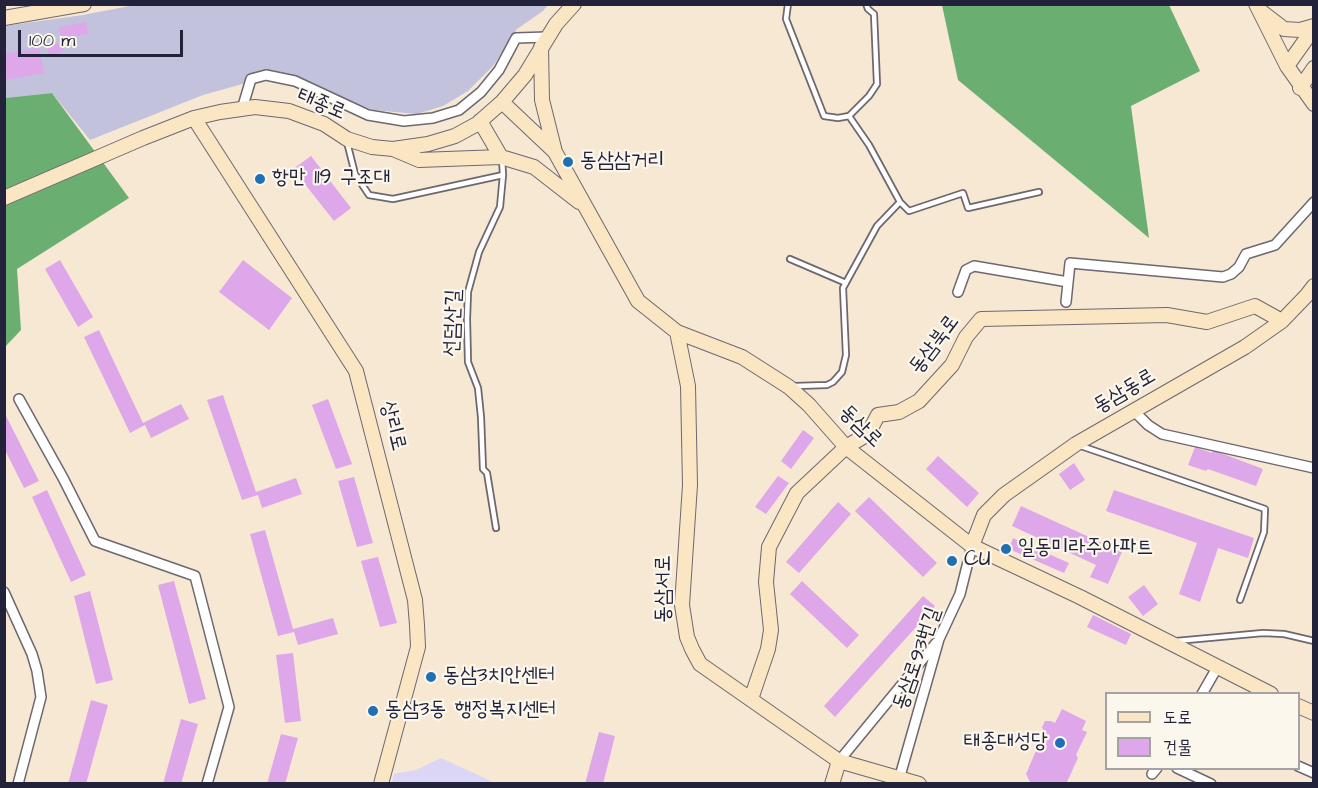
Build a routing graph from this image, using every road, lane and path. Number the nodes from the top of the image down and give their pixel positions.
1 (84, 4) edge
2 (574, 4) edge
3 (788, 4) edge
4 (867, 4) edge
5 (1258, 6) edge
6 (4, 18) edge
7 (1314, 27) edge
8 (544, 42) junction
9 (1287, 66) junction
10 (1314, 68) edge
11 (1300, 88) junction
12 (502, 102) junction
13 (1314, 104) edge
14 (242, 109) junction
15 (849, 116) junction
16 (194, 118) junction
17 (480, 121) junction
18 (347, 139) junction
19 (393, 150) junction
20 (555, 152) junction
21 (501, 157) junction
22 (503, 175) junction
23 (1039, 192) dead end
24 (4, 198) edge
25 (900, 202) junction
26 (1314, 202) edge
27 (585, 206) junction
28 (790, 259) dead end
29 (1068, 282) junction
30 (846, 283) junction
31 (958, 292) dead end
32 (1312, 293) edge
33 (1066, 302) dead end
34 (1282, 321) junction
35 (677, 332) junction
36 (789, 387) junction
37 (19, 399) dead end
38 (1134, 411) junction
39 (1076, 444) junction
40 (846, 447) junction
41 (1314, 468) edge
42 (496, 528) dead end
43 (972, 546) junction
44 (4, 592) edge
45 (1240, 600) dead end
46 (939, 639) junction
47 (1314, 641) edge
48 (1168, 642) junction
49 (1218, 666) junction
50 (1203, 692) edge
51 (1269, 692) edge
52 (751, 699) junction
53 (1300, 706) edge
54 (1314, 713) edge
55 (839, 761) junction
56 (1300, 766) edge
57 (1182, 770) edge
58 (1314, 773) edge
59 (898, 781) edge
60 (18, 783) edge
61 (207, 783) edge
62 (381, 783) edge
63 (832, 783) edge
64 (919, 783) edge
65 (1211, 783) edge

1 - 6 street
2 - 8 street, 태종로
3 - 15 lane
4 - 15 lane
5 - 7 street
5 - 9 street
7 - 9 street
8 - 12 street, 태종로
8 - 14 street
8 - 20 street
9 - 11 street
10 - 11 street
11 - 13 street
12 - 17 street, 태종로
12 - 20 street, 동삼로
14 - 16 street, 태종로
14 - 18 street, 태종로
15 - 25 lane
16 - 24 street, 태종로
16 - 62 street, 상리로
17 - 19 street, 태종로
17 - 21 street
18 - 19 street, 태종로
18 - 22 lane
19 - 21 street
20 - 27 street, 동삼로
21 - 22 lane, 선덤산길
21 - 27 street
22 - 42 lane, 선덤산길
23 - 25 lane
25 - 30 lane
26 - 29 street
27 - 35 street, 동삼로
28 - 30 lane
29 - 31 street
29 - 33 street
30 - 36 lane
32 - 34 street, 동삼동로
34 - 38 street, 동삼동로
34 - 40 street, 동삼북로
35 - 36 street, 동삼로
35 - 52 street, 동삼서로
36 - 40 street, 동삼로
37 - 61 street
38 - 39 street, 동삼동로
38 - 41 street
39 - 43 street, 동삼동로
39 - 45 lane
40 - 43 street, 동삼로
40 - 52 street, 동삼북로
43 - 46 street, 동삼로93번길
43 - 48 street, 동삼로
44 - 60 street
46 - 55 street
46 - 59 street, 동삼로93번길
47 - 48 lane
48 - 49 street, 동삼로
49 - 50 street
49 - 51 street, 동삼로
52 - 55 street, 동삼서로
53 - 54 street
55 - 59 street, 동삼서로
55 - 63 street
56 - 58 street
57 - 65 street
59 - 64 street, 동삼서로

